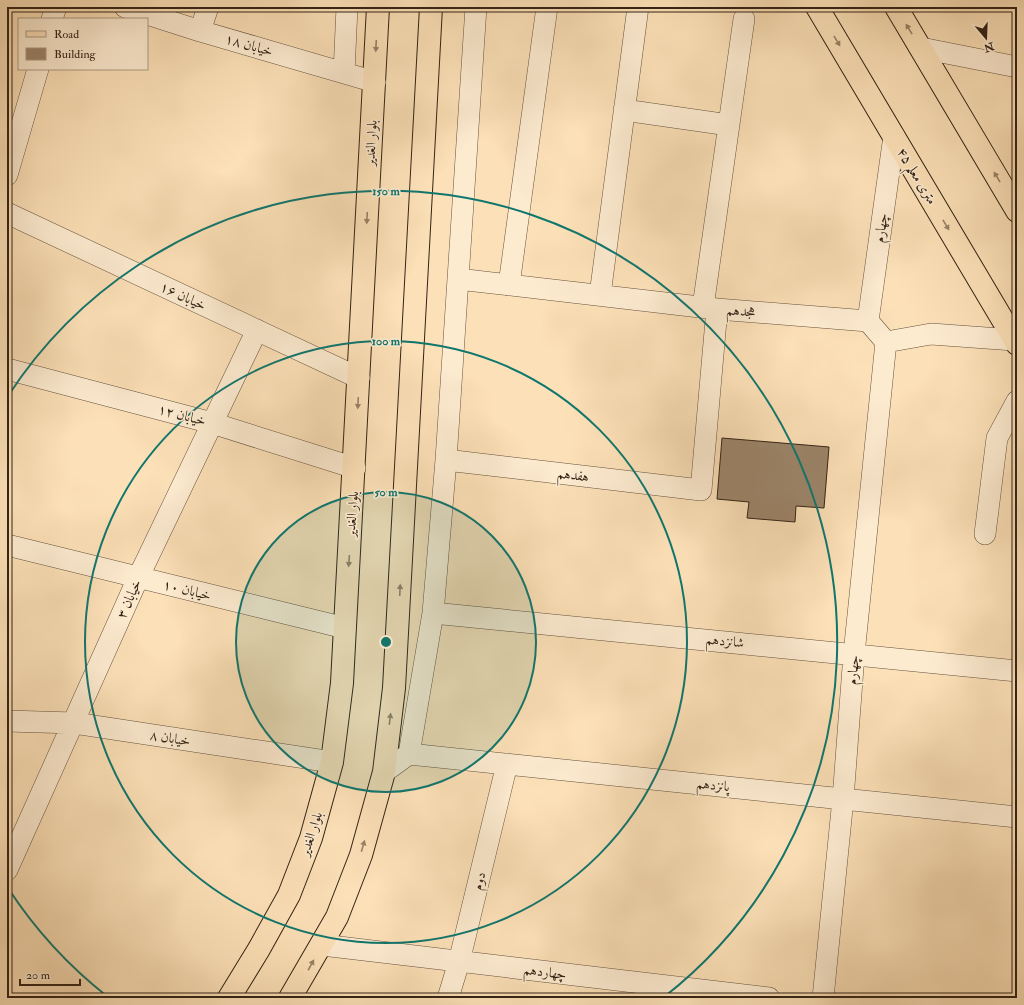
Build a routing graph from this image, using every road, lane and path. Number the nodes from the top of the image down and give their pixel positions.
1 (56, 7) edge
2 (125, 7) edge
3 (208, 7) edge
4 (347, 7) edge
5 (378, 7) edge
6 (431, 7) edge
7 (476, 7) edge
8 (547, 7) edge
9 (638, 7) edge
10 (817, 7) edge
11 (896, 7) edge
12 (52, 18) edge
13 (744, 19) dead end
14 (200, 31) junction
15 (921, 48) junction
16 (1017, 67) edge
17 (38, 70) edge
18 (344, 73) junction
19 (375, 82) junction
20 (624, 110) junction
21 (729, 125) junction
22 (894, 136) junction
23 (7, 175) edge
24 (1017, 211) edge
25 (7, 213) edge
26 (458, 279) junction
27 (509, 285) junction
28 (600, 295) junction
29 (710, 308) junction
30 (868, 321) junction
31 (257, 330) junction
32 (886, 342) junction
33 (1016, 342) edge
34 (7, 369) edge
35 (359, 378) junction
36 (1017, 401) edge
37 (212, 423) junction
38 (446, 460) junction
39 (355, 468) junction
40 (985, 534) dead end
41 (7, 545) edge
42 (138, 578) junction
43 (433, 613) junction
44 (345, 628) junction
45 (854, 654) junction
46 (1017, 672) edge
47 (7, 721) edge
48 (74, 723) junction
49 (409, 754) junction
50 (332, 762) junction
51 (507, 764) junction
52 (384, 772) junction
53 (843, 799) junction
54 (1017, 816) edge
55 (7, 870) edge
56 (322, 945) junction
57 (459, 962) junction
58 (633, 990) edge
59 (229, 998) edge
60 (290, 998) edge
61 (448, 998) edge
62 (769, 998) edge
63 (824, 998) edge

1 - 12 street
2 - 14 street, خیابان ۱۸
3 - 14 street
4 - 18 street
5 -> 19 main road, بلوار الغدیر
52 -> 6 main road
7 - 26 street
8 - 27 street
9 - 20 street
10 -> 22 main road, ۴۵ متری معلم
15 -> 11 main road
13 - 21 street
14 - 18 street, خیابان ۱۸
15 - 16 street
24 -> 15 main road
17 - 23 street
18 - 19 street, خیابان ۱۸
19 -> 35 main road, بلوار الغدیر
20 - 21 street
20 - 28 street
21 - 29 street
22 - 30 street, چهارم
22 -> 33 main road, ۴۵ متری معلم
25 - 31 street, خیابان ۱۶
26 - 27 street, هجدهم
26 - 38 street
27 - 28 street, هجدهم
28 - 29 street, هجدهم
29 - 30 street, هجدهم
29 - 38 street, هفدهم
30 - 32 street
31 - 35 street, خیابان ۱۶
31 - 37 street, خیابان ۳
32 - 33 street
32 - 45 street, چهارم
34 - 37 street, خیابان ۱۲
35 -> 39 main road, بلوار الغدیر
36 - 40 street
37 - 39 street, خیابان ۱۲
37 - 42 street, خیابان ۳
38 - 43 street
39 -> 44 main road, بلوار الغدیر
41 - 42 street, خیابان ۱۰
42 - 44 street, خیابان ۱۰
42 - 48 street, خیابان ۳
43 - 45 street, شانزدهم
43 - 49 street
44 - 50 main road, بلوار الغدیر
45 - 46 street, شانزدهم
45 - 53 street, چهارم
47 - 48 street, خیابان ۸
48 - 50 street, خیابان ۸
48 - 55 street, خیابان ۳
49 - 51 street, پانزدهم
49 - 52 street
50 - 59 main road, بلوار الغدیر
51 - 53 street, پانزدهم
51 - 57 street, دوم
56 -> 52 main road
53 - 54 street, پانزدهم
53 - 63 street, چهارم
56 - 57 street, چهاردهم
60 -> 56 main road
57 - 58 street, چهاردهم
57 - 61 street, دوم
58 - 62 street, چهاردهم

